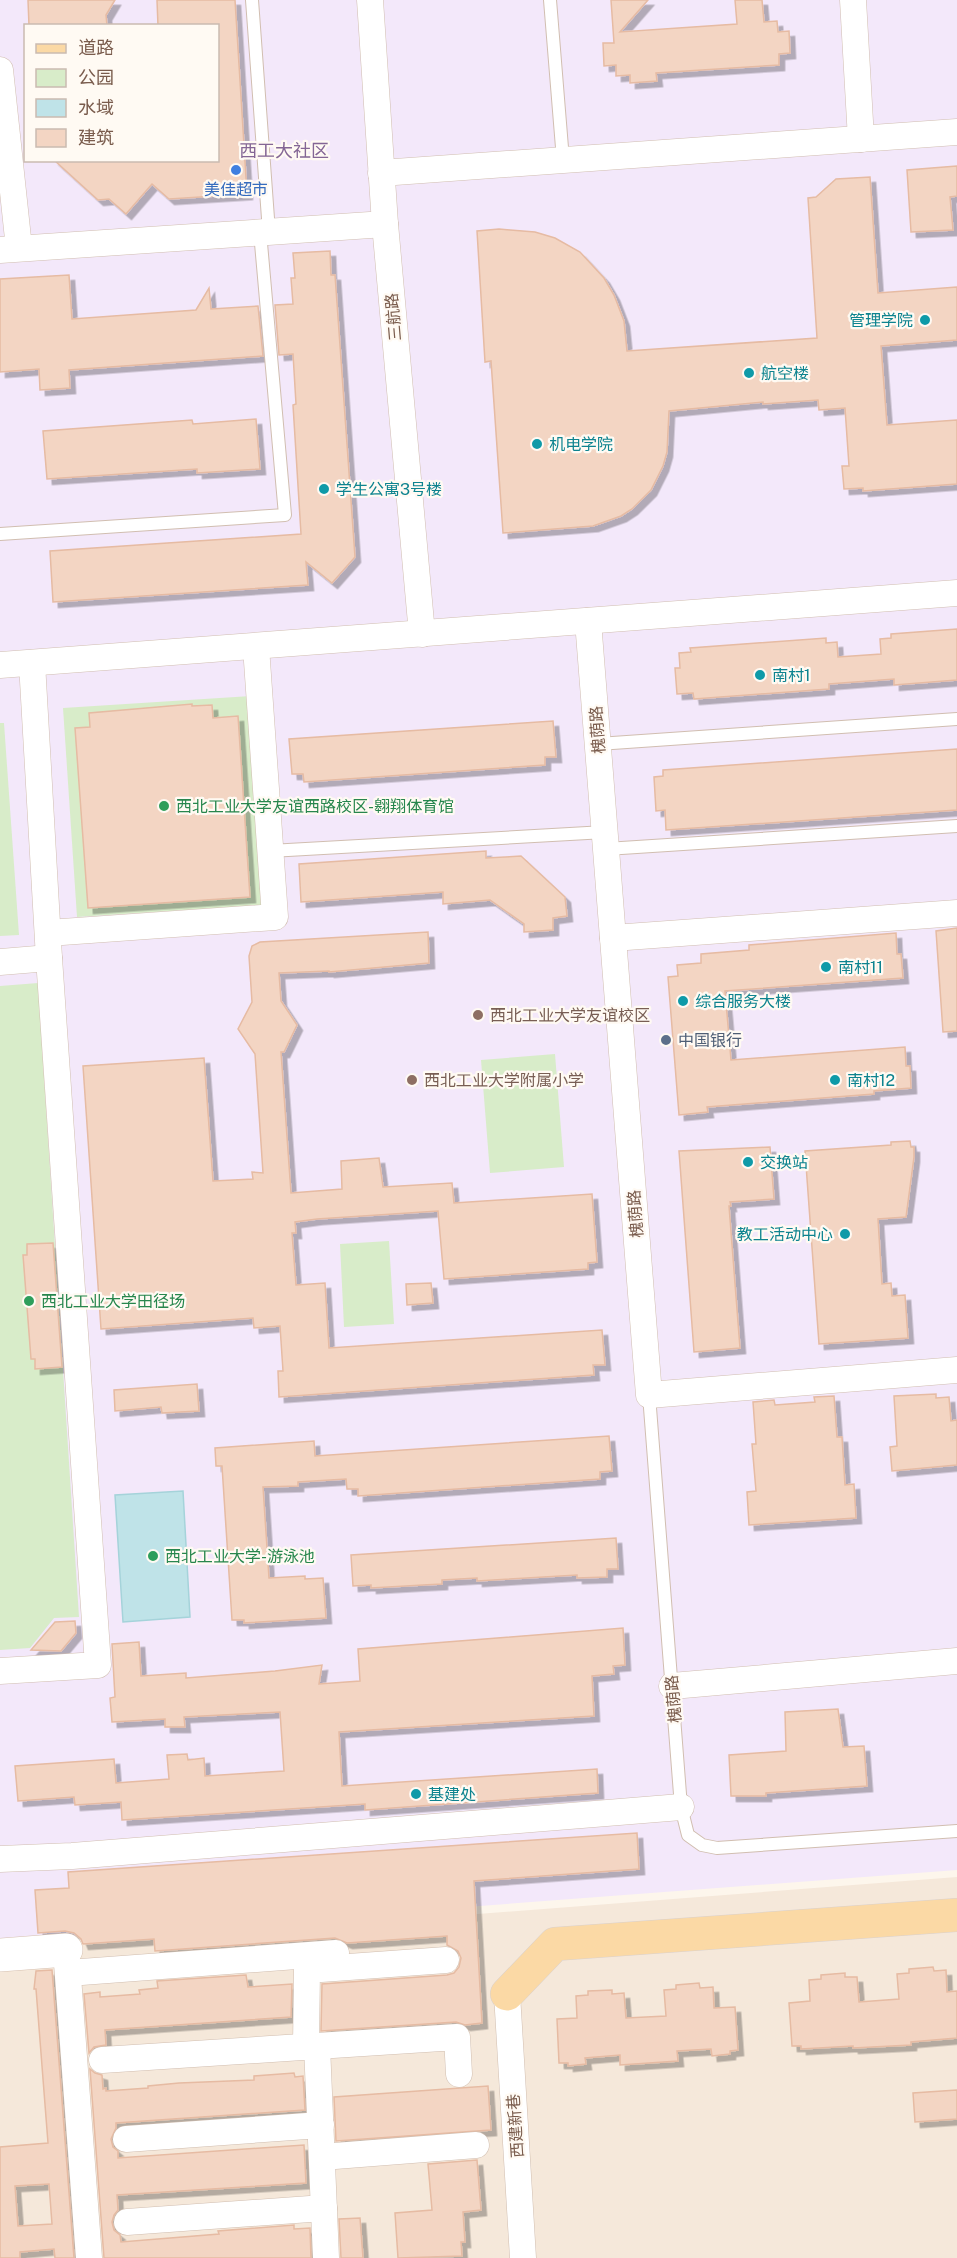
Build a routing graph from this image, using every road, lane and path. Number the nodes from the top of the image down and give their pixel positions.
1 (252, 0) edge
2 (370, 0) edge
3 (550, 0) edge
4 (853, 0) edge
5 (0, 70) edge
6 (957, 132) edge
7 (861, 139) junction
8 (563, 160) junction
9 (381, 173) junction
10 (385, 224) junction
11 (264, 232) junction
12 (9, 249) edge
13 (0, 534) edge
14 (957, 593) edge
15 (588, 621) junction
16 (422, 634) junction
17 (256, 647) junction
18 (32, 663) junction
19 (0, 665) edge
20 (957, 719) edge
21 (598, 744) junction
22 (957, 826) edge
23 (605, 840) junction
24 (270, 851) junction
25 (957, 913) edge
26 (613, 939) junction
27 (48, 946) junction
28 (0, 962) edge
29 (957, 1370) edge
30 (649, 1395) junction
31 (957, 1661) edge
32 (0, 1671) edge
33 (672, 1686) junction
34 (681, 1807) junction
35 (957, 1831) edge
36 (0, 1859) edge
37 (957, 1915) edge
38 (336, 1953) dead end
39 (0, 1955) edge
40 (446, 1960) dead end
41 (67, 1961) junction
42 (507, 1994) joint
43 (312, 2046) junction
44 (102, 2060) dead end
45 (459, 2074) dead end
46 (321, 2125) junction
47 (126, 2139) dead end
48 (476, 2145) dead end
49 (322, 2157) junction
50 (324, 2208) junction
51 (127, 2222) dead end
52 (89, 2258) edge
53 (326, 2258) edge
54 (523, 2258) edge

1 - 11 lane
2 - 9 street, 三航路
3 - 8 lane
4 - 7 street
5 - 12 street
6 - 7 street
7 - 8 street
8 - 9 street
9 - 10 street, 三航路
10 - 11 street
10 - 16 street, 三航路
11 - 12 street
11 - 13 lane
14 - 15 street
15 - 16 street
15 - 21 street, 槐荫路
16 - 17 street
17 - 18 street
17 - 24 street
18 - 19 street
18 - 27 street
20 - 21 lane
21 - 23 street, 槐荫路
22 - 23 lane
23 - 24 lane
23 - 26 street, 槐荫路
24 - 27 street
25 - 26 street
26 - 30 street, 槐荫路
27 - 28 street
27 - 32 street
29 - 30 street
30 - 33 lane, 槐荫路
31 - 33 street
33 - 34 lane, 槐荫路
34 - 35 lane, 槐荫路
34 - 36 street
37 - 42 main road
38 - 41 street
39 - 41 main road
40 - 43 street
41 - 52 street
42 - 54 street, 西建新巷
43 - 44 street
43 - 45 street
43 - 46 street
46 - 47 street
46 - 49 street
48 - 49 street
49 - 50 street
50 - 51 street
50 - 53 street

